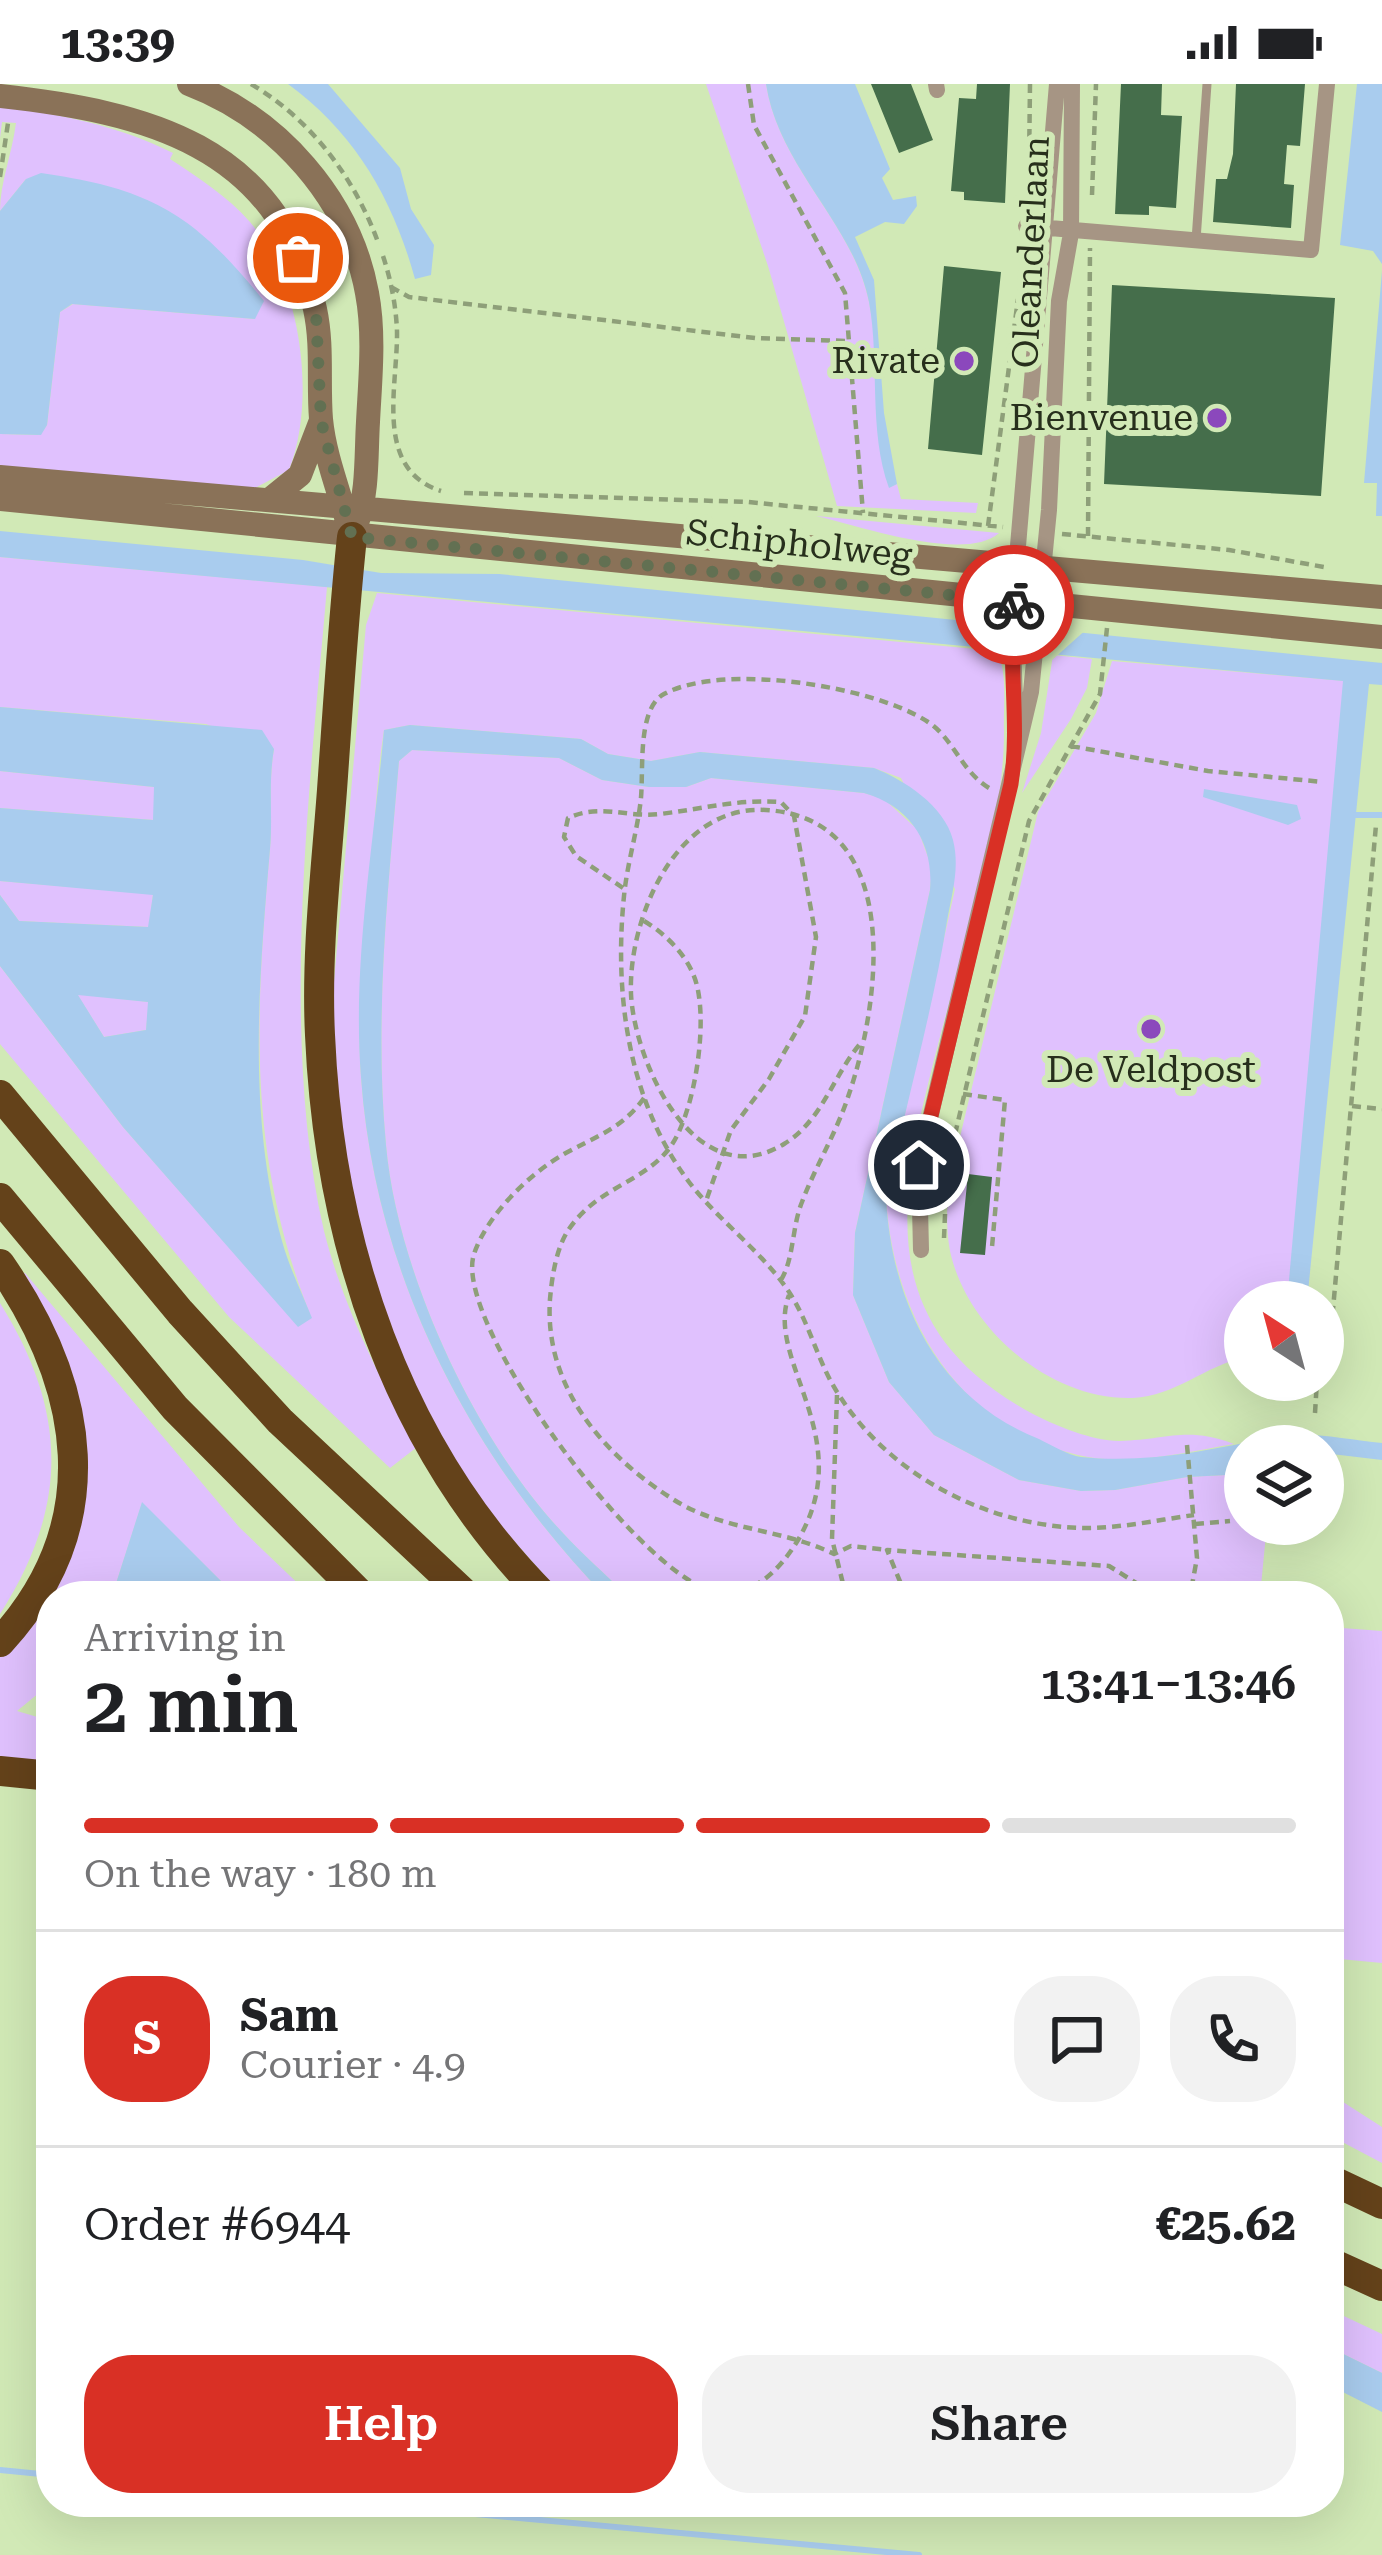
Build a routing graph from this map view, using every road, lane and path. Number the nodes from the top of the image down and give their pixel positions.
1 (189, 84) edge
2 (251, 84) edge
3 (748, 84) edge
4 (1030, 84) edge
5 (1057, 84) edge
6 (1072, 84) edge
7 (1096, 84) edge
8 (1207, 84) edge
9 (1327, 84) edge
10 (0, 96) edge
11 (8, 122) dead end
12 (0, 177) edge
13 (1028, 185) dead end
14 (1034, 227) junction
15 (1071, 233) junction
16 (1091, 235) junction
17 (1196, 240) junction
18 (391, 286) junction
19 (1019, 288) dead end
20 (848, 341) junction
21 (321, 421) junction
22 (0, 477) edge
23 (0, 499) edge
24 (269, 500) junction
25 (748, 502) dead end
26 (863, 513) dead end
27 (352, 524) junction
28 (988, 526) dead end
29 (1088, 536) dead end
30 (1029, 565) junction
31 (1382, 597) edge
32 (1025, 611) junction
33 (1107, 629) dead end
34 (1382, 638) edge
35 (1017, 741) junction
36 (1071, 746) junction
37 (1323, 782) dead end
38 (1000, 792) dead end
39 (639, 814) junction
40 (794, 816) junction
41 (1376, 825) dead end
42 (624, 889) junction
43 (644, 920) junction
44 (627, 987) junction
45 (860, 1043) junction
46 (652, 1075) junction
47 (640, 1086) junction
48 (939, 1091) junction
49 (965, 1094) junction
50 (0, 1095) edge
51 (644, 1097) junction
52 (1352, 1106) junction
53 (1382, 1109) edge
54 (682, 1125) junction
55 (668, 1150) junction
56 (721, 1150) junction
57 (0, 1198) edge
58 (706, 1201) junction
59 (944, 1238) dead end
60 (992, 1247) dead end
61 (921, 1250) dead end
62 (0, 1264) edge
63 (781, 1280) junction
64 (1336, 1281) edge
65 (790, 1293) junction
66 (838, 1394) junction
67 (1316, 1401) edge
68 (1315, 1413) dead end
69 (1187, 1445) dead end
70 (1194, 1520) junction
71 (1224, 1521) edge
72 (799, 1537) junction
73 (887, 1550) junction
74 (834, 1554) junction
75 (44, 1581) edge
76 (347, 1581) edge
77 (451, 1581) edge
78 (529, 1581) edge
79 (690, 1581) edge
80 (760, 1581) edge
81 (842, 1581) edge
82 (900, 1581) edge
83 (1133, 1581) edge
84 (1191, 1581) edge
85 (36, 1596) edge
86 (0, 1642) edge
87 (0, 1771) edge
88 (36, 1775) edge
89 (1344, 2186) edge
90 (1382, 2204) edge
91 (1344, 2269) edge
92 (1382, 2286) edge

1 - 27 main road
2 - 18 path, Schipholweg
3 - 20 path
4 - 13 path, Oleanderlaan
5 - 14 street, Oleanderlaan
6 - 15 street, Oleanderlaan
7 - 16 path, Oleanderlaan
8 - 17 lane
9 - 17 street
10 - 21 main road
11 - 12 path
14 - 15 street
14 - 30 street, Oleanderlaan
15 - 16 street
15 - 30 street, Oleanderlaan
16 - 17 street
16 - 29 path, Oleanderlaan
18 - 20 path
18 - 25 path, Schipholweg
19 - 28 path, Oleanderlaan
20 - 26 path
21 - 24 main road
21 - 27 main road
22 - 24 main road, Schipholweg
23 - 27 main road, Schipholweg
24 - 27 main road, Schipholweg
27 - 30 main road, Schipholweg
27 - 32 main road, Schipholweg
27 - 78 highway
30 - 31 main road, Schipholweg
30 - 32 street
32 - 34 main road, Schipholweg
32 - 35 street
32 - 35 street
33 - 36 path
35 - 48 street
36 - 37 path
36 - 49 path
38 - 39 path
39 - 40 path
39 - 42 path
39 - 42 path
40 - 43 path
40 - 45 path
40 - 56 path
41 - 52 path
42 - 44 path
43 - 44 path
43 - 54 path
44 - 46 path
44 - 47 path
45 - 56 path
45 - 63 path
46 - 47 path
46 - 54 path
47 - 51 path
48 - 49 path
48 - 61 street
49 - 59 path
49 - 60 path
50 - 77 highway
51 - 55 path
51 - 79 path
52 - 53 path
52 - 64 path
54 - 55 path
54 - 56 path
55 - 58 path
55 - 72 path
56 - 58 path
57 - 76 highway
58 - 63 path
62 - 75 highway
63 - 65 path
65 - 66 path
65 - 72 path
66 - 70 path
66 - 74 path
67 - 68 path
69 - 70 path
70 - 71 path
70 - 84 path
72 - 74 path
72 - 80 path
73 - 74 path
73 - 82 path
73 - 83 path
74 - 81 path
85 - 86 highway
87 - 88 highway
89 - 90 highway
91 - 92 highway

